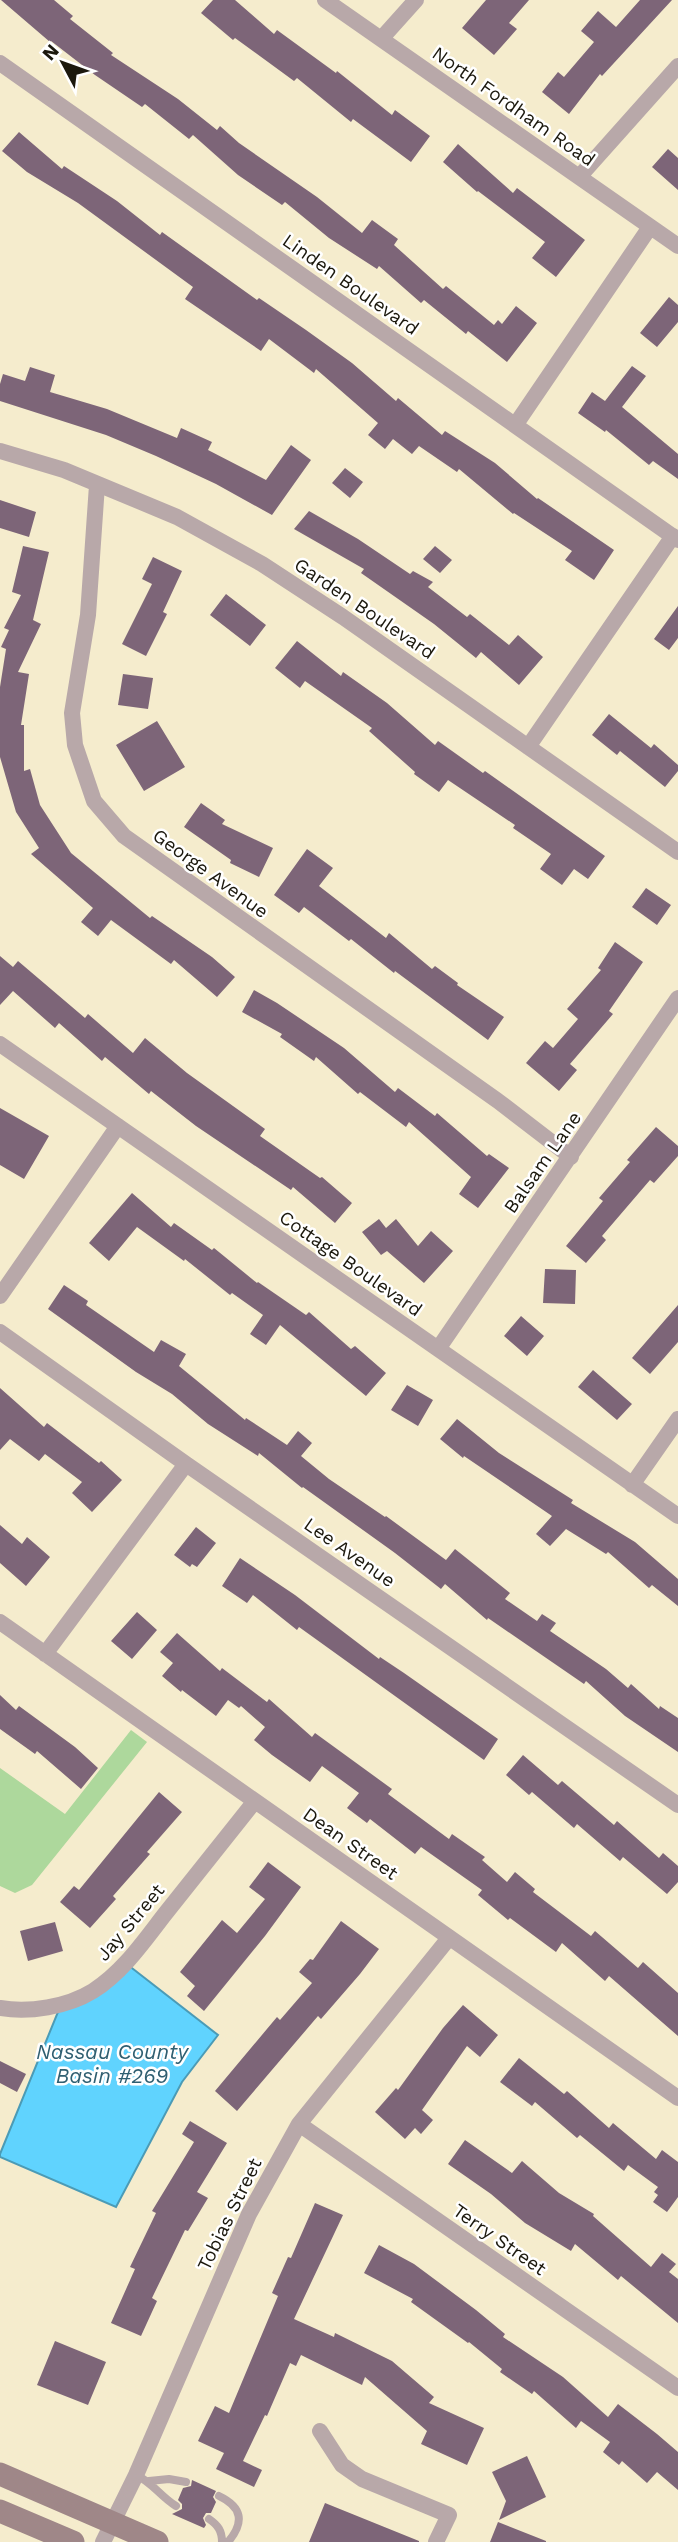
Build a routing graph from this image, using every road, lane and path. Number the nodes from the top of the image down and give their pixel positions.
1 (325, 0) edge
2 (416, 0) edge
3 (381, 39) junction
4 (0, 63) edge
5 (678, 66) edge
6 (579, 177) junction
7 (650, 227) junction
8 (678, 246) edge
9 (516, 424) junction
10 (0, 451) edge
11 (97, 485) junction
12 (676, 538) edge
13 (528, 747) junction
14 (678, 852) edge
15 (678, 998) edge
16 (0, 1044) edge
17 (118, 1126) junction
18 (571, 1157) junction
19 (0, 1296) edge
20 (0, 1332) edge
21 (438, 1349) junction
22 (678, 1419) edge
23 (186, 1464) junction
24 (632, 1485) junction
25 (678, 1516) edge
26 (0, 1622) edge
27 (45, 1654) junction
28 (255, 1801) junction
29 (678, 1805) edge
30 (449, 1938) junction
31 (0, 2008) edge
32 (678, 2098) edge
33 (299, 2124) junction
34 (678, 2388) edge
35 (320, 2431) dead end
36 (0, 2474) edge
37 (143, 2478) junction
38 (186, 2482) dead end
39 (219, 2496) dead end
40 (176, 2505) dead end
41 (0, 2511) edge
42 (209, 2519) dead end
43 (108, 2532) edge
44 (74, 2542) edge
45 (158, 2542) edge
46 (222, 2542) edge
47 (228, 2542) edge
48 (436, 2542) edge

1 - 3 street, North Fordham Road
2 - 3 street
3 - 6 street, North Fordham Road
4 - 9 street, Linden Boulevard
5 - 6 street
6 - 7 street, North Fordham Road
7 - 8 street, North Fordham Road
7 - 9 street
9 - 12 street, Linden Boulevard
10 - 11 street, Garden Boulevard
11 - 13 street, Garden Boulevard
11 - 18 street, George Avenue
12 - 13 street
13 - 14 street, Garden Boulevard
15 - 18 street, Balsam Lane
16 - 17 street, Cottage Boulevard
17 - 19 street
17 - 21 street, Cottage Boulevard
18 - 21 street, Balsam Lane
20 - 23 street, Lee Avenue
21 - 24 street, Cottage Boulevard
22 - 24 street
23 - 27 street
23 - 29 street, Lee Avenue
24 - 25 street, Cottage Boulevard
26 - 27 street, Dean Street
27 - 28 street, Dean Street
28 - 30 street, Dean Street
28 - 31 street, Jay Street
30 - 32 street, Dean Street
30 - 33 street, Tobias Street
33 - 34 street, Terry Street
33 - 37 street, Tobias Street
35 - 48 street
36 - 43 main road
37 - 38 lane
37 - 40 lane
37 - 43 street, Tobias Street
39 - 47 lane
41 - 44 main road
42 - 46 lane
43 - 45 main road

